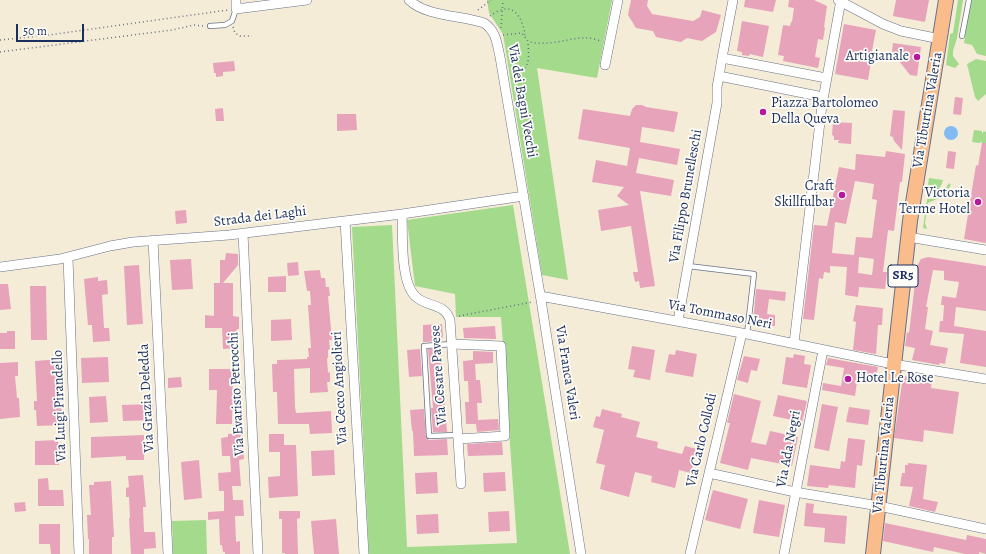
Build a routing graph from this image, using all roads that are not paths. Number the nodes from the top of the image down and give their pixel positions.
1 (306, 0) edge
2 (409, 0) edge
3 (618, 0) edge
4 (733, 0) edge
5 (946, 0) edge
6 (969, 0) edge
7 (840, 1) edge
8 (236, 4) edge
9 (210, 26) road end
10 (962, 36) dead end
11 (940, 39) junction
12 (722, 58) junction
13 (604, 65) dead end
14 (719, 76) junction
15 (826, 78) junction
16 (823, 97) junction
17 (524, 196) junction
18 (402, 214) junction
19 (345, 221) junction
20 (243, 233) junction
21 (908, 237) junction
22 (153, 240) junction
23 (986, 250) edge
24 (68, 258) junction
25 (687, 266) junction
26 (0, 267) edge
27 (541, 298) junction
28 (678, 321) junction
29 (744, 333) junction
30 (794, 343) junction
31 (452, 344) junction
32 (823, 350) junction
33 (893, 364) junction
34 (986, 378) edge
35 (458, 437) junction
36 (709, 474) junction
37 (461, 484) dead end
38 (795, 492) junction
39 (879, 506) junction
40 (986, 529) edge
41 (79, 554) edge
42 (168, 554) edge
43 (258, 554) edge
44 (364, 554) edge
45 (581, 554) edge
46 (690, 554) edge
47 (784, 554) edge
48 (873, 554) edge

1 - 8 street
2 - 17 street, Via dei Bagni Vecchi
3 - 13 street
4 - 12 street
5 - 11 main road, Via Tiburtina Valeria / SR5
6 - 10 lane
7 - 11 street
7 - 15 street
8 - 9 lane
11 - 21 main road, Via Tiburtina Valeria / SR5
12 - 14 street
12 - 15 street
14 - 16 street
14 - 25 street, Via Filippo Brunelleschi
15 - 16 street
16 - 30 street
17 - 18 street, Strada dei Laghi
17 - 27 street, Via Franca Valeri
18 - 19 street, Strada dei Laghi
18 - 31 street, Via Cesare Pavese
19 - 20 street, Strada dei Laghi
19 - 44 street, Via Cecco Angiolieri
20 - 22 street, Strada dei Laghi
20 - 43 street, Via Evaristo Petrocchi
21 - 23 street
21 - 33 main road, Via Tiburtina Valeria / SR5
22 - 24 street, Strada dei Laghi
22 - 42 street, Via Grazia Deledda
24 - 26 street, Strada dei Laghi
24 - 41 street, Via Luigi Pirandello
25 - 28 street, Via Filippo Brunelleschi
25 - 29 lane
27 - 28 street, Via Tommaso Neri
27 - 45 street, Via Franca Valeri
28 - 29 street, Via Tommaso Neri
29 - 30 street, Via Tommaso Neri
29 - 36 street, Via Carlo Collodi
30 - 32 street, Via Tommaso Neri
31 - 35 street, Via Cesare Pavese
31 - 35 lane
31 - 35 street
32 - 33 street, Via Tommaso Neri
32 - 38 street, Via Ada Negri
33 - 34 street, Via Tommaso Neri
33 - 39 main road, Via Tiburtina Valeria / SR5
35 - 37 street, Via Cesare Pavese
36 - 38 street
36 - 46 street, Via Carlo Collodi
38 - 39 street
38 - 47 street, Via Ada Negri
39 - 40 street
39 - 48 main road, Via Tiburtina Valeria / SR5

